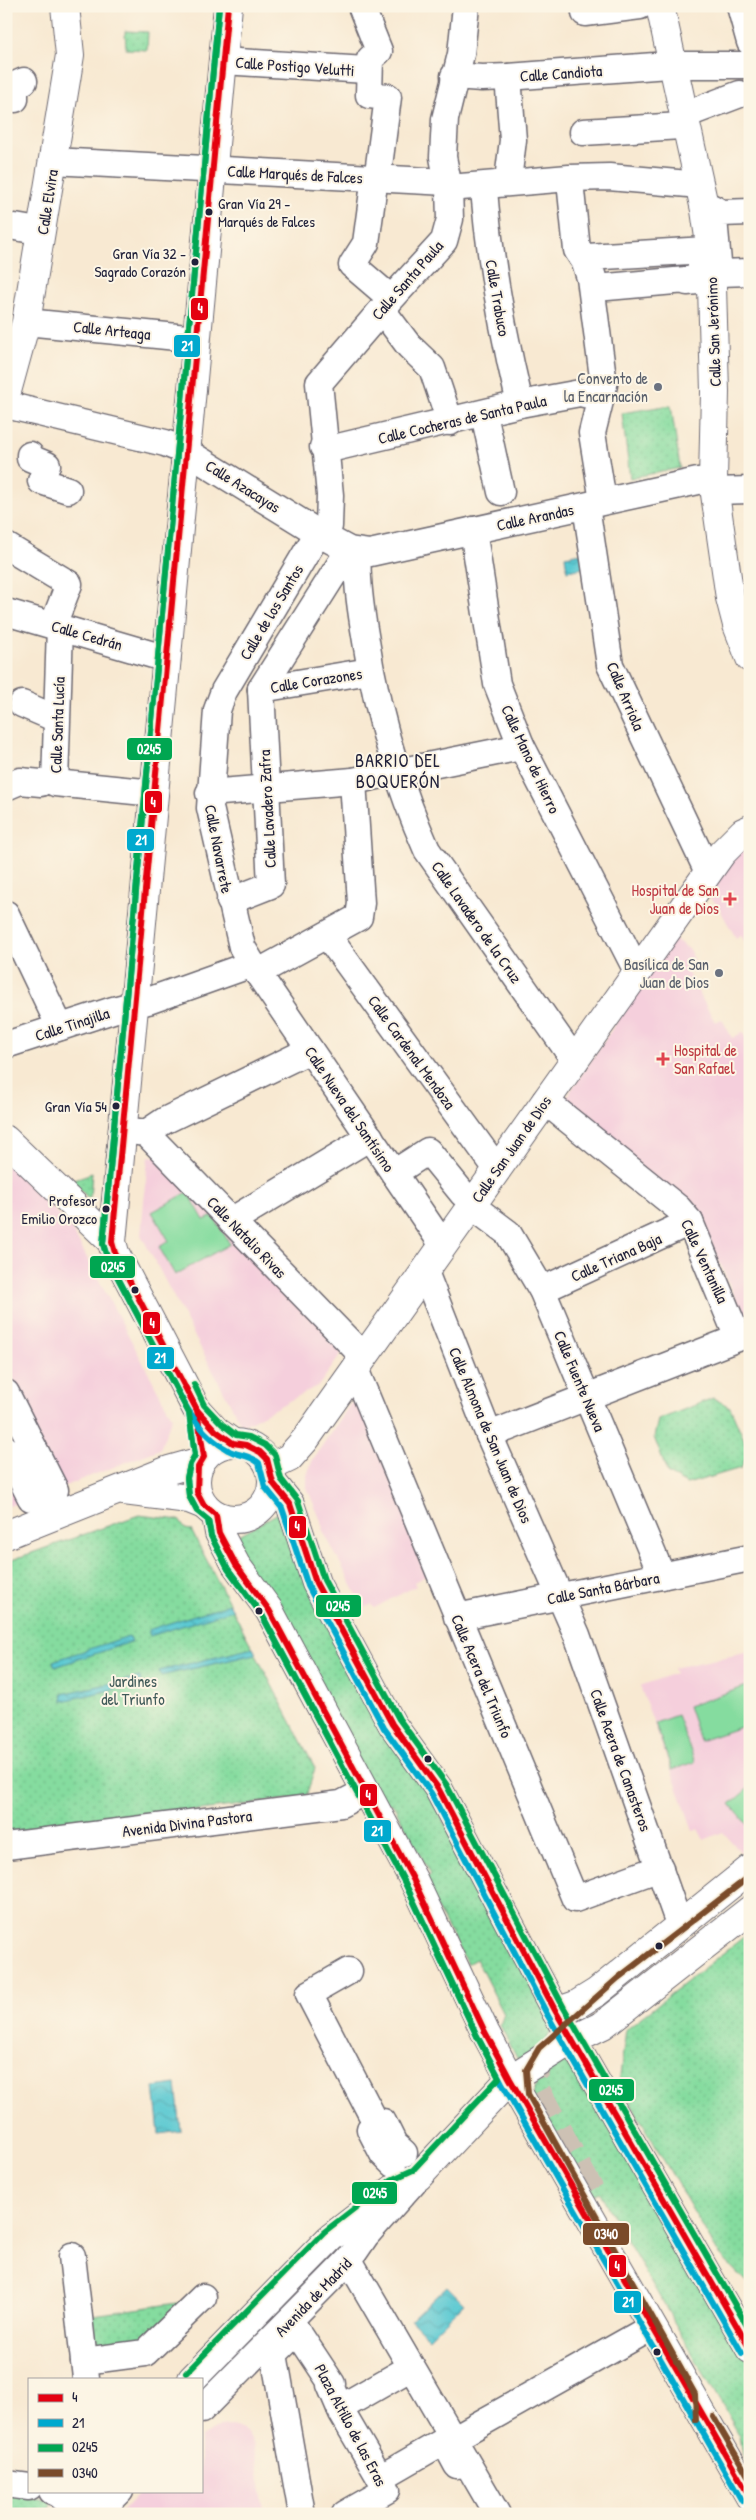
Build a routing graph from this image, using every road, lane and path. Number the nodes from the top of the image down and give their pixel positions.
1 (65, 6) edge
2 (228, 6) edge
3 (362, 6) edge
4 (466, 6) edge
5 (640, 6) edge
6 (660, 6) edge
7 (740, 6) edge
8 (585, 13) dead end
9 (750, 22) edge
10 (750, 30) edge
11 (750, 42) edge
12 (223, 61) junction
13 (750, 65) edge
14 (368, 70) junction
15 (454, 76) junction
16 (508, 77) junction
17 (740, 94) dead end
18 (583, 132) dead end
19 (53, 161) junction
20 (213, 169) junction
21 (508, 180) dead end
22 (570, 181) dead end
23 (448, 185) junction
24 (700, 185) junction
25 (484, 190) dead end
26 (750, 212) edge
27 (706, 253) dead end
28 (587, 261) junction
29 (750, 272) edge
30 (26, 322) junction
31 (197, 339) junction
32 (6, 395) edge
33 (600, 398) junction
34 (520, 404) junction
35 (6, 405) edge
36 (484, 414) junction
37 (450, 422) junction
38 (323, 447) junction
39 (187, 452) junction
40 (30, 455) dead end
41 (713, 486) junction
42 (68, 490) dead end
43 (750, 490) edge
44 (501, 492) dead end
45 (594, 504) junction
46 (473, 530) junction
47 (322, 535) junction
48 (6, 546) edge
49 (353, 551) junction
50 (6, 612) edge
51 (58, 624) junction
52 (747, 645) edge
53 (167, 659) junction
54 (370, 671) junction
55 (224, 691) junction
56 (261, 694) junction
57 (15, 701) edge
58 (52, 717) dead end
59 (521, 745) junction
60 (399, 773) junction
61 (353, 781) junction
62 (41, 783) dead end
63 (9, 786) edge
64 (265, 789) junction
65 (154, 793) junction
66 (210, 793) junction
67 (750, 829) edge
68 (708, 872) junction
69 (238, 898) junction
70 (6, 914) edge
71 (327, 935) junction
72 (255, 969) junction
73 (637, 971) junction
74 (135, 1004) junction
75 (60, 1027) junction
76 (6, 1045) edge
77 (310, 1050) junction
78 (575, 1061) junction
79 (545, 1101) junction
80 (135, 1131) junction
81 (370, 1138) junction
82 (6, 1140) edge
83 (497, 1169) junction
84 (394, 1173) junction
85 (467, 1200) junction
86 (231, 1221) junction
87 (690, 1222) junction
88 (112, 1242) junction
89 (443, 1245) junction
90 (424, 1272) junction
91 (542, 1290) junction
92 (360, 1363) junction
93 (6, 1393) edge
94 (586, 1397) junction
95 (197, 1410) junction
96 (489, 1435) junction
97 (233, 1443) junction
98 (6, 1449) edge
99 (203, 1459) junction
100 (271, 1475) junction
101 (120, 1491) junction
102 (210, 1510) junction
103 (6, 1535) edge
104 (750, 1558) edge
105 (662, 1576) junction
106 (561, 1596) junction
107 (457, 1617) junction
108 (366, 1791) junction
109 (6, 1846) edge
110 (660, 1868) junction
111 (750, 1869) edge
112 (750, 1888) edge
113 (750, 1910) edge
114 (679, 1924) junction
115 (350, 1971) dead end
116 (624, 1985) tunnel mouth
117 (597, 1992) junction
118 (556, 2012) junction
119 (578, 2049) junction
120 (510, 2079) junction
121 (399, 2158) dead end
122 (418, 2177) junction
123 (593, 2196) tunnel mouth
124 (344, 2255) junction
125 (72, 2256) dead end
126 (203, 2297) dead end
127 (650, 2323) junction
128 (750, 2348) edge
129 (253, 2358) junction
130 (86, 2370) edge
131 (403, 2372) dead end
132 (193, 2378) edge
133 (202, 2387) edge
134 (340, 2408) junction
135 (202, 2409) edge
136 (705, 2420) junction
137 (454, 2439) junction
138 (380, 2478) junction
139 (6, 2484) edge
140 (28, 2488) edge
141 (96, 2492) edge
142 (119, 2492) edge
143 (750, 2497) edge
144 (69, 2503) edge
145 (97, 2514) edge
146 (285, 2514) edge
147 (302, 2514) edge
148 (345, 2514) edge
149 (484, 2514) edge
150 (496, 2514) edge
151 (510, 2514) edge

1 - 19 main road, Calle Elvira
2 - 12 main road
3 - 14 street
4 - 15 street, Calle Santa Paula
5 - 8 street
6 - 24 main road, Calle San Jerónimo
7 - 11 street
9 - 10 street
12 - 14 street, Calle Postigo Velutti
12 - 20 main road
13 - 16 street, Calle Candiota
14 - 37 street
15 - 16 street, Calle Candiota
15 - 23 street, Calle Santa Paula
16 - 21 street
17 - 18 street
19 - 20 street, Calle Marqués de Falces
19 - 30 main road, Calle Elvira
20 - 23 street, Calle Marqués de Falces
20 - 31 main road
22 - 28 street, Calle Arriola
23 - 24 street, Calle Marqués de Falces
23 - 38 street, Calle Santa Paula
24 - 41 main road, Calle San Jerónimo
25 - 34 street, Calle Trabuco
26 - 29 street
27 - 28 street
28 - 33 street, Calle Arriola
30 - 31 street, Calle Arteaga
30 - 32 main road, Calle Elvira
31 - 39 main road
33 - 34 street, Calle Cocheras de Santa Paula
33 - 45 street, Calle Arriola
34 - 36 street, Calle Cocheras de Santa Paula
35 - 39 street, Calle Azacayas
36 - 37 street, Calle Cocheras de Santa Paula
36 - 44 street
37 - 38 street, Calle Cocheras de Santa Paula
38 - 47 street, Calle Santa Paula
39 - 47 street, Calle Azacayas
39 - 53 main road
40 - 42 street
41 - 43 street, Calle Arandas
41 - 45 street, Calle Arandas
41 - 52 main road, Calle San Jerónimo
45 - 46 street, Calle Arandas
45 - 68 street, Calle Arriola
46 - 49 street, Calle Arandas
46 - 59 street, Calle Mano de Hierro
47 - 49 street, Calle Azacayas
47 - 55 street, Calle de los Santos
48 - 51 street, Calle Santa Lucía
49 - 54 street, Calle Lavadero de la Cruz
49 - 56 street
50 - 51 street, Calle Cedrán
51 - 53 street, Calle Cedrán
51 - 65 street, Calle Santa Lucía
53 - 65 main road
54 - 56 street, Calle Corazones
54 - 60 street, Calle Lavadero de la Cruz
55 - 56 street, Calle Corazones
55 - 66 street, Calle Navarrete
56 - 64 street, Calle Lavadero Zafra
57 - 58 street
59 - 60 street
59 - 73 street, Calle Mano de Hierro
60 - 61 street
60 - 78 street, Calle Lavadero de la Cruz
61 - 64 street
61 - 71 street, Calle Tinajilla
62 - 63 street
64 - 66 street
64 - 69 street, Calle Lavadero Zafra
65 - 74 main road
66 - 69 street, Calle Navarrete
67 - 68 main road, Calle San Juan de Dios
68 - 73 main road, Calle San Juan de Dios
69 - 72 street, Calle Navarrete
70 - 75 street
71 - 72 street, Calle Tinajilla
71 - 83 street, Calle Cardenal Mendoza
72 - 74 street, Calle Tinajilla
72 - 77 street, Calle Nueva del Santísimo
73 - 78 main road, Calle San Juan de Dios
74 - 75 street, Calle Tinajilla
74 - 80 main road
75 - 76 street, Calle Tinajilla
77 - 80 street
77 - 81 street, Calle Nueva del Santísimo
78 - 79 main road, Calle San Juan de Dios
79 - 83 main road, Calle San Juan de Dios
79 - 87 street, Calle Ventanilla
80 - 86 street, Calle Natalio Rivas
80 - 88 main road
81 - 84 street, Calle Nueva del Santísimo
81 - 86 street
82 - 88 main road
83 - 85 main road, Calle San Juan de Dios
84 - 85 street, Calle Fuente Nueva
84 - 89 street, Calle Nueva del Santísimo
85 - 89 main road, Calle San Juan de Dios
85 - 91 street, Calle Fuente Nueva
86 - 92 street, Calle Natalio Rivas
87 - 91 street, Calle Triana Baja
87 - 94 street, Calle Ventanilla
88 - 95 main road
89 - 90 main road, Calle San Juan de Dios
90 - 92 main road, Calle San Juan de Dios
90 - 96 street, Calle Almona de San Juan de Dios
91 - 94 street, Calle Fuente Nueva
92 - 100 main road, Calle San Juan de Dios
92 - 107 street, Calle Acera del Triunfo
93 - 98 street
94 - 96 street, Calle Ventanilla
94 - 105 street, Calle Fuente Nueva
95 - 97 main road
95 - 99 main road
96 - 106 street, Calle Almona de San Juan de Dios
97 - 99 main road
97 - 100 main road
99 - 101 main road
99 - 102 main road
100 - 102 main road
100 - 118 main road
101 - 102 main road
101 - 103 main road
102 - 108 main road
104 - 105 street, Calle Santa Bárbara
105 - 106 street, Calle Santa Bárbara
106 - 107 street, Calle Santa Bárbara
106 - 110 street, Calle Acera de Canasteros
107 - 110 street, Calle Acera del Triunfo
108 - 109 street, Avenida Divina Pastora
108 - 120 main road
110 - 114 street, Calle Acera de Canasteros
111 - 114 main road
112 - 116 main road
113 - 119 main road
114 - 117 main road
115 - 121 street
117 - 118 main road
117 - 119 main road
118 - 119 main road
119 - 120 main road, Avenida de Madrid
119 - 128 main road
120 - 122 main road, Avenida de Madrid
120 - 127 main road
122 - 124 street, Avenida de Madrid
122 - 132 main road, Avenida de Madrid
123 - 136 main road
124 - 129 street, Avenida de Madrid
124 - 133 main road, Avenida de Madrid
124 - 137 street
125 - 130 street
126 - 130 street
127 - 136 main road
127 - 137 street
129 - 135 street, Avenida de Madrid
129 - 146 street
131 - 134 street
134 - 138 street, Plaza Altillo de las Eras
134 - 147 street, Plaza Altillo de las Eras
136 - 143 main road
137 - 138 street
137 - 149 street
137 - 150 street
137 - 151 street
138 - 148 street, Plaza Altillo de las Eras
139 - 140 street
141 - 144 main road
142 - 145 street

